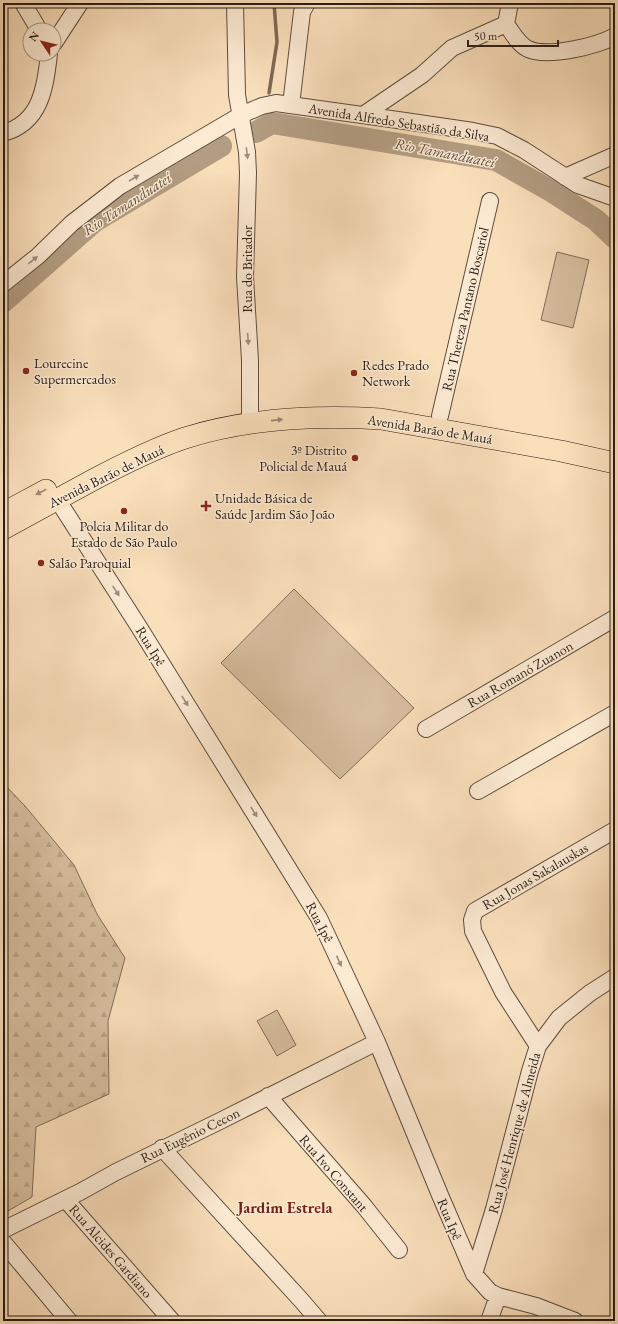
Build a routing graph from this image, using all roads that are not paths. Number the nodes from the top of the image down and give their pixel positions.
1 (23, 3) edge
2 (80, 3) edge
3 (235, 3) edge
4 (307, 3) edge
5 (510, 3) edge
6 (34, 22) edge
7 (506, 24) junction
8 (62, 31) edge
9 (615, 36) edge
10 (48, 62) edge
11 (291, 105) junction
12 (240, 115) junction
13 (363, 116) junction
14 (3, 133) edge
15 (615, 155) edge
16 (565, 177) junction
17 (615, 198) edge
18 (490, 202) dead end
19 (3, 284) edge
20 (250, 416) junction
21 (440, 416) junction
22 (615, 453) edge
23 (101, 461) junction
24 (615, 464) edge
25 (58, 499) junction
26 (6, 507) edge
27 (3, 529) edge
28 (615, 618) edge
29 (615, 713) edge
30 (426, 729) dead end
31 (478, 791) dead end
32 (615, 830) edge
33 (615, 978) edge
34 (377, 1042) junction
35 (538, 1046) junction
36 (268, 1096) junction
37 (162, 1148) junction
38 (66, 1200) junction
39 (3, 1230) edge
40 (3, 1242) edge
41 (399, 1250) dead end
42 (474, 1274) junction
43 (498, 1296) junction
44 (69, 1321) edge
45 (172, 1321) edge
46 (319, 1321) edge
47 (490, 1321) edge
48 (575, 1321) edge

1 - 6 street
2 - 8 street
3 - 12 street, Rua do Britador
4 - 11 street
5 - 7 street
7 - 9 street
7 - 13 street
10 - 14 street
11 - 12 street, Avenida Alfredo Sebastião da Silva
11 - 13 street, Avenida Alfredo Sebastião da Silva
19 -> 12 street, Avenida Alfredo Sebastião da Silva
12 -> 20 street, Rua do Britador
13 - 16 street, Avenida Alfredo Sebastião da Silva
15 - 16 street
16 - 17 street, Avenida Alfredo Sebastião da Silva
18 - 21 street, Rua Thereza Pantano Boscariol
20 - 21 main road, Avenida Barão de Mauá
20 - 23 main road, Avenida Barão de Mauá
20 -> 24 main road, Avenida Barão de Mauá
20 - 25 main road, Avenida Barão de Mauá
21 - 22 main road, Avenida Barão de Mauá
23 - 25 main road
23 -> 26 main road, Avenida Barão de Mauá
25 - 27 main road, Avenida Barão de Mauá
25 -> 34 street, Rua Ipê
28 - 30 street, Rua Romanó Zuanon
29 - 31 street
32 - 35 street, Rua Jonas Sakalauskas
33 - 35 street, Rua José Henrique de Almeida
34 - 36 street, Rua Eugênio Cecon
34 - 42 street, Rua Ipê
35 - 42 street, Rua José Henrique de Almeida
36 - 37 street, Rua Eugênio Cecon
36 - 41 street, Rua Ivo Constant
37 - 38 street, Rua Eugênio Cecon
37 - 46 street
38 - 39 street, Rua Eugênio Cecon
38 - 45 street, Rua Alcides Gardiano
40 - 44 street
42 - 43 street, Rua Ipê
43 - 47 street
43 - 48 street, Rua Ipê

